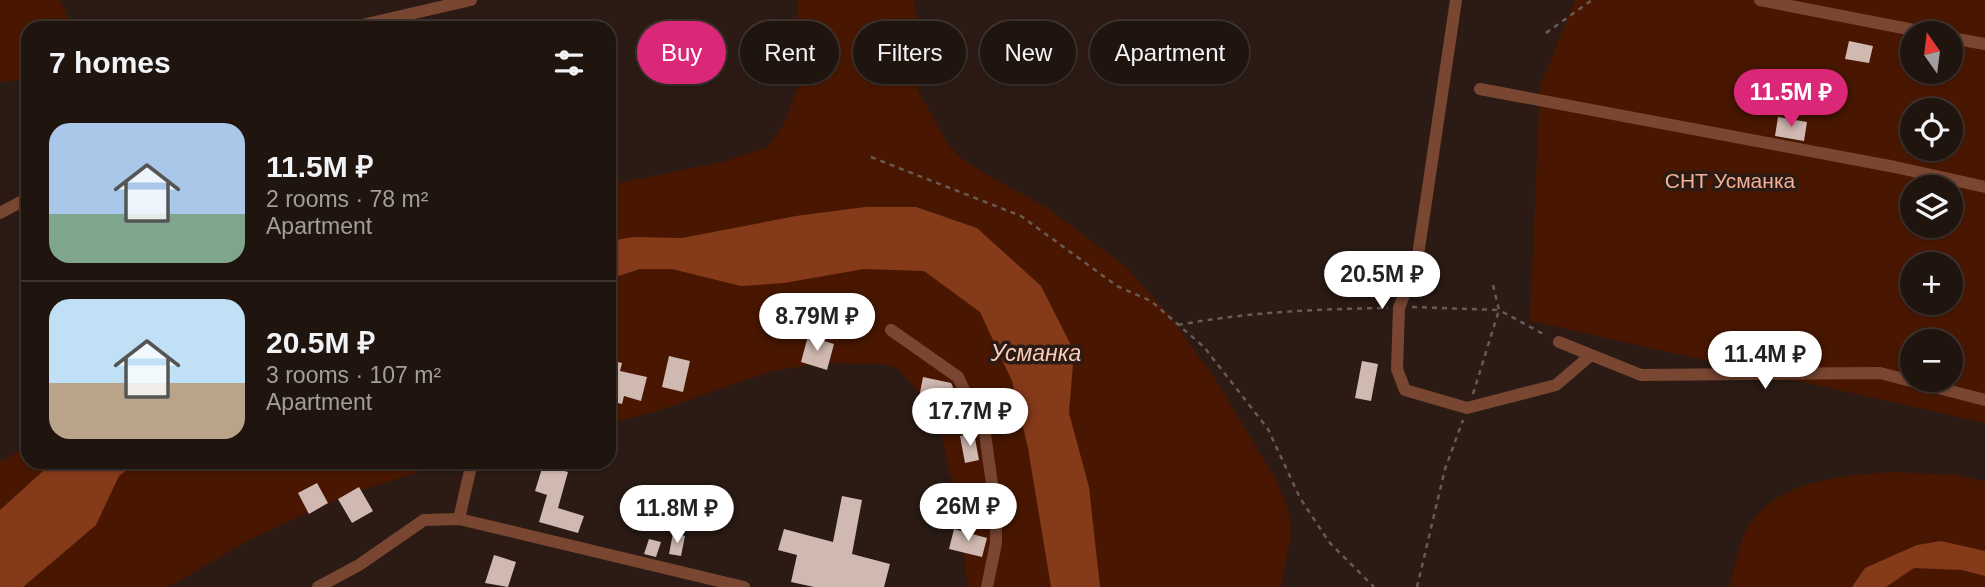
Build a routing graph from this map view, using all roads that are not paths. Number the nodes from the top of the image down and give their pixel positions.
1 (471, 0) edge
2 (1456, 0) edge
3 (1760, 0) edge
4 (380, 21) edge
5 (1900, 27) edge
6 (1964, 40) edge
7 (1985, 44) edge
8 (1480, 89) dead end
9 (1985, 187) edge
10 (21, 202) edge
11 (0, 214) edge
12 (891, 330) dead end
13 (1559, 342) road end
14 (1591, 355) junction
15 (1985, 400) edge
16 (470, 469) edge
17 (459, 519) junction
18 (318, 587) edge
19 (744, 587) edge
20 (987, 587) edge

1 - 4 street
2 - 14 street
3 - 5 street
6 - 7 street
8 - 9 street
10 - 11 street
12 - 20 street
13 - 14 street
14 - 15 street
16 - 17 street
17 - 18 street
17 - 19 street

